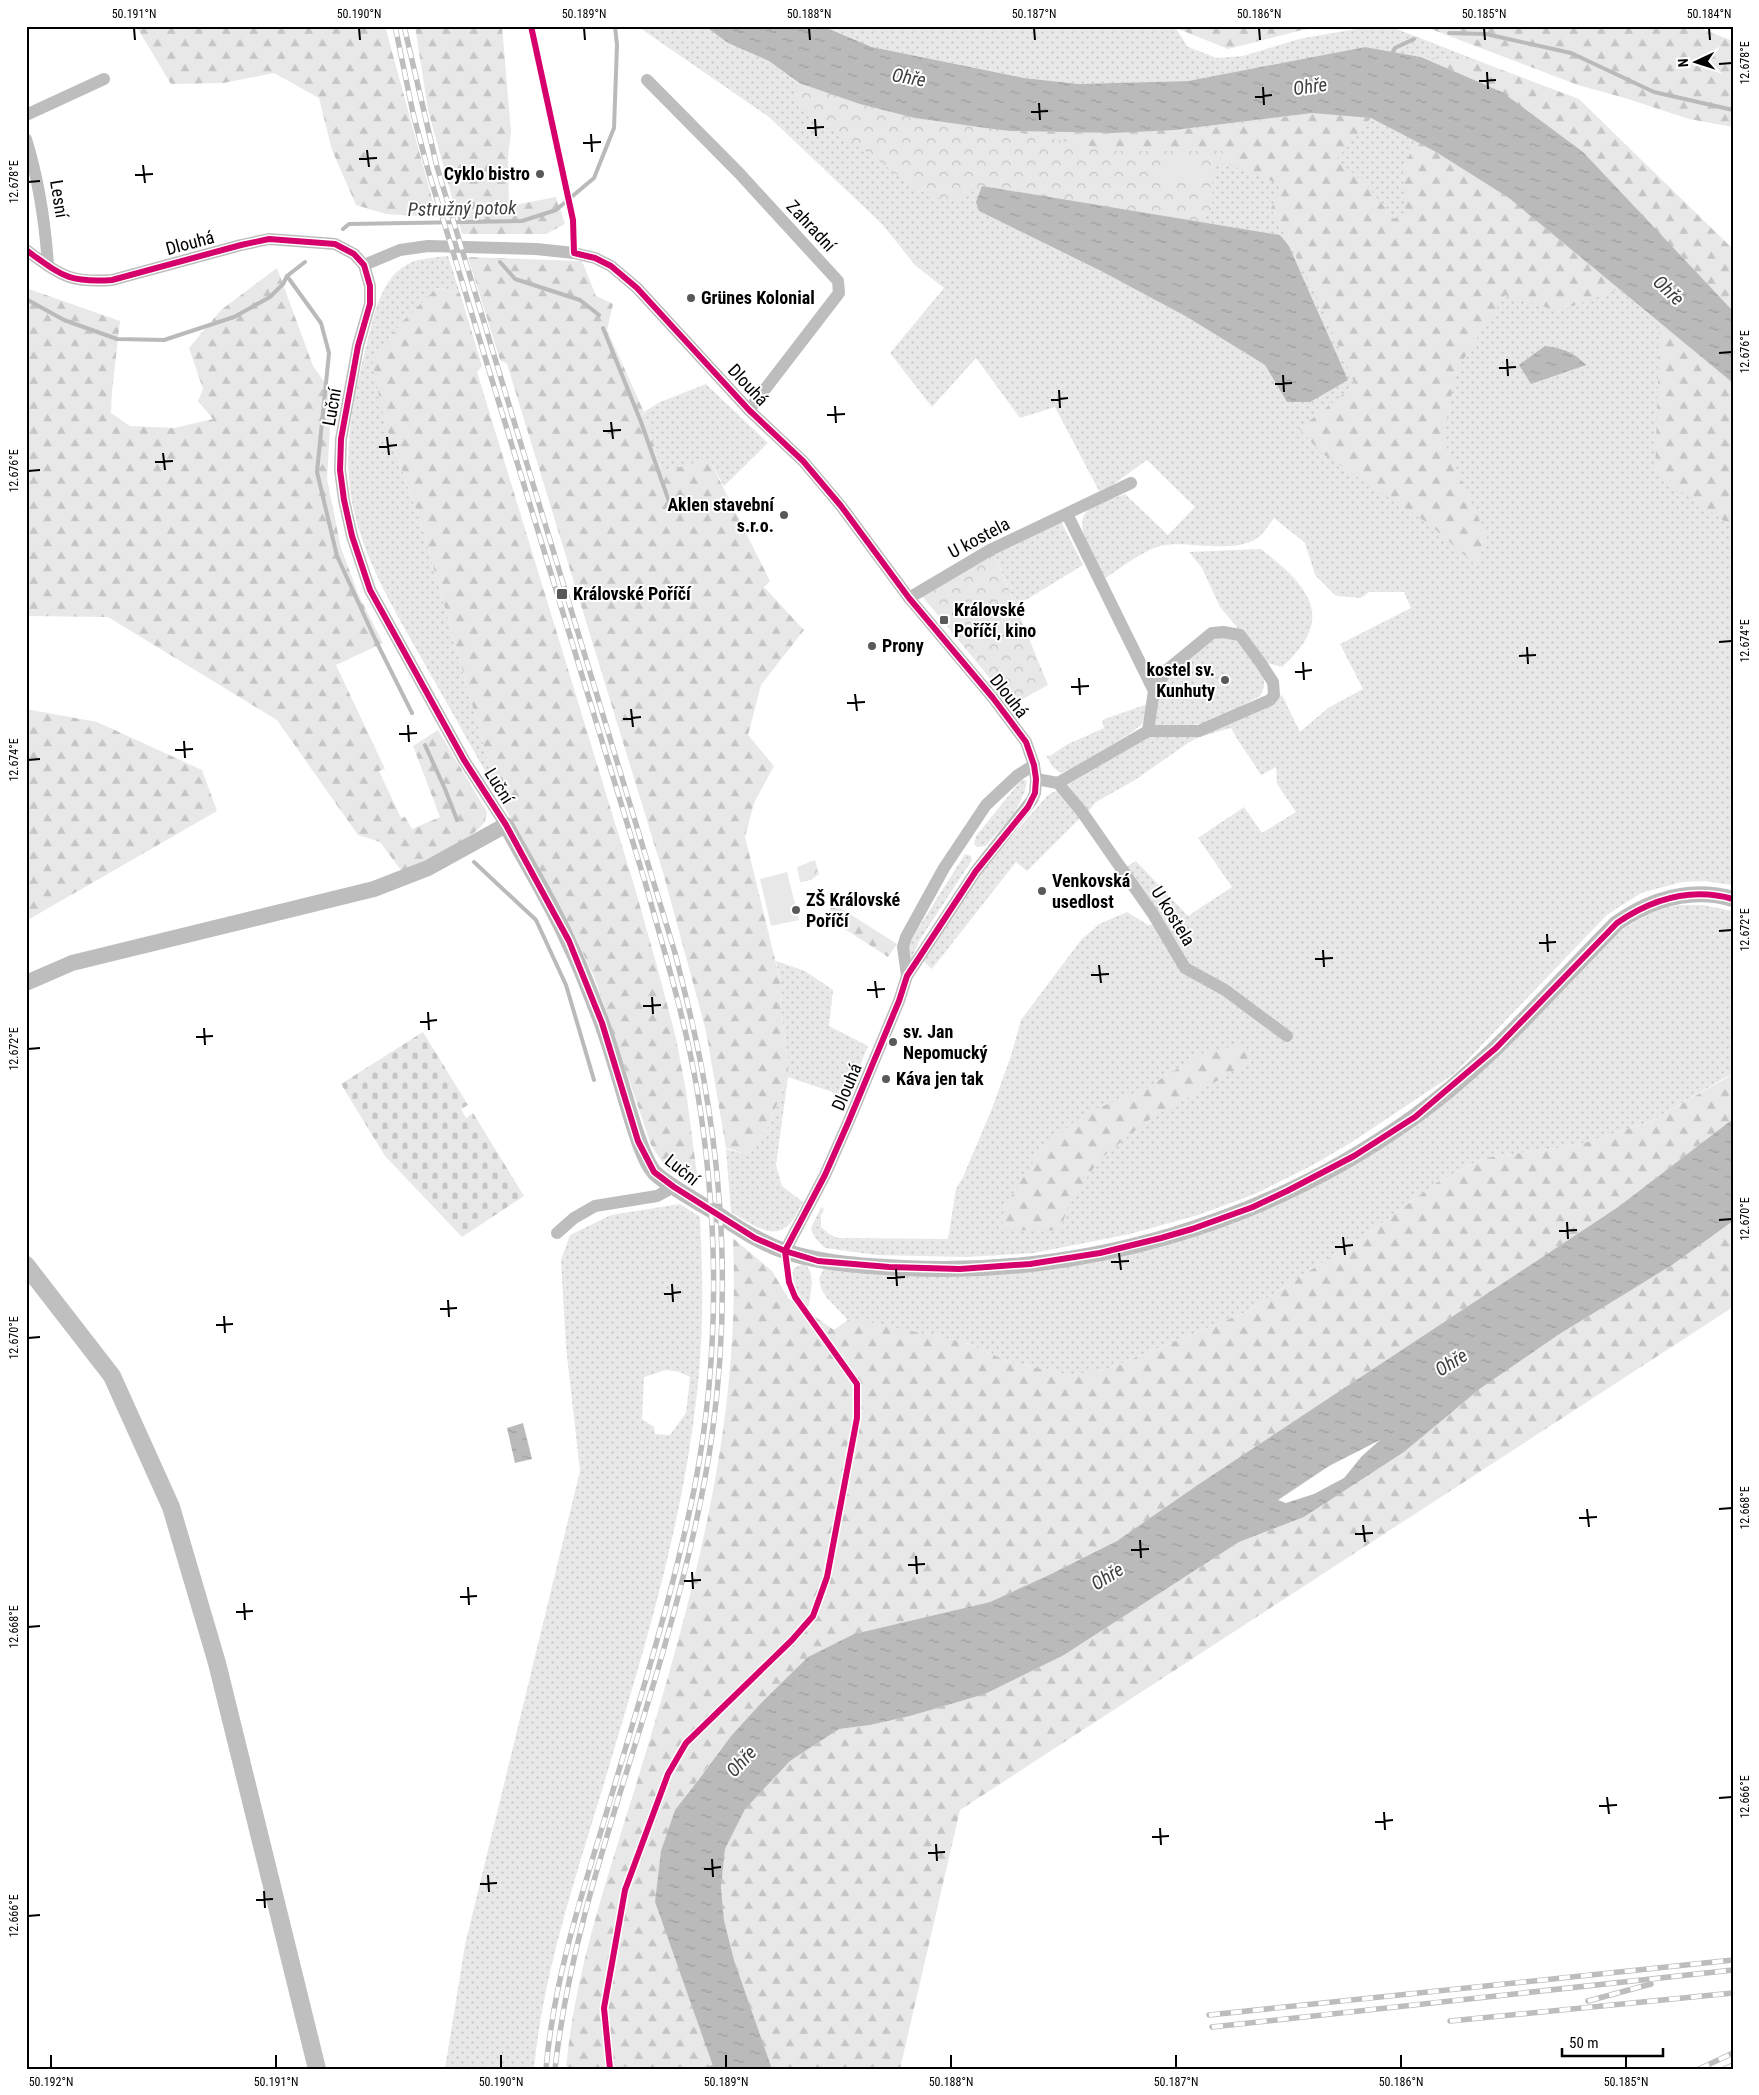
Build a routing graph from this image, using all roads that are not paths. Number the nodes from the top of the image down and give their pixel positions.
1 (104, 79) dead end
2 (648, 80) dead end
3 (26, 115) edge
4 (26, 139) edge
5 (26, 250) edge
6 (48, 265) junction
7 (364, 265) junction
8 (749, 410) junction
9 (1131, 483) dead end
10 (1067, 514) junction
11 (909, 598) junction
12 (1154, 691) junction
13 (1148, 731) junction
14 (1034, 765) junction
15 (1036, 779) junction
16 (1058, 783) junction
17 (506, 825) junction
18 (1733, 899) edge
19 (907, 976) junction
20 (26, 983) edge
21 (1288, 1036) dead end
22 (674, 1187) junction
23 (557, 1233) dead end
24 (785, 1251) junction
25 (26, 1265) edge
26 (317, 2069) edge

1 - 3 street
2 - 8 street, Zahradní
4 - 6 street, Lesní
5 - 6 street, Dlouhá
6 - 7 street, Dlouhá
7 - 8 street, Dlouhá
7 - 17 street, Luční
8 - 11 street, Dlouhá
9 - 10 street, U kostela
10 - 11 street, U kostela
10 - 12 street
11 - 14 street, Dlouhá
12 - 13 street
12 - 13 street
13 - 16 street
14 - 15 street, Dlouhá
14 - 19 street, Dlouhá
15 - 16 street
15 - 19 street, Dlouhá
16 - 21 street, U kostela
17 - 20 street
17 - 22 street, Luční
18 - 24 street, Luční
19 - 24 street, Dlouhá
22 - 23 street, Luční
22 - 24 street, Luční
25 - 26 main road

